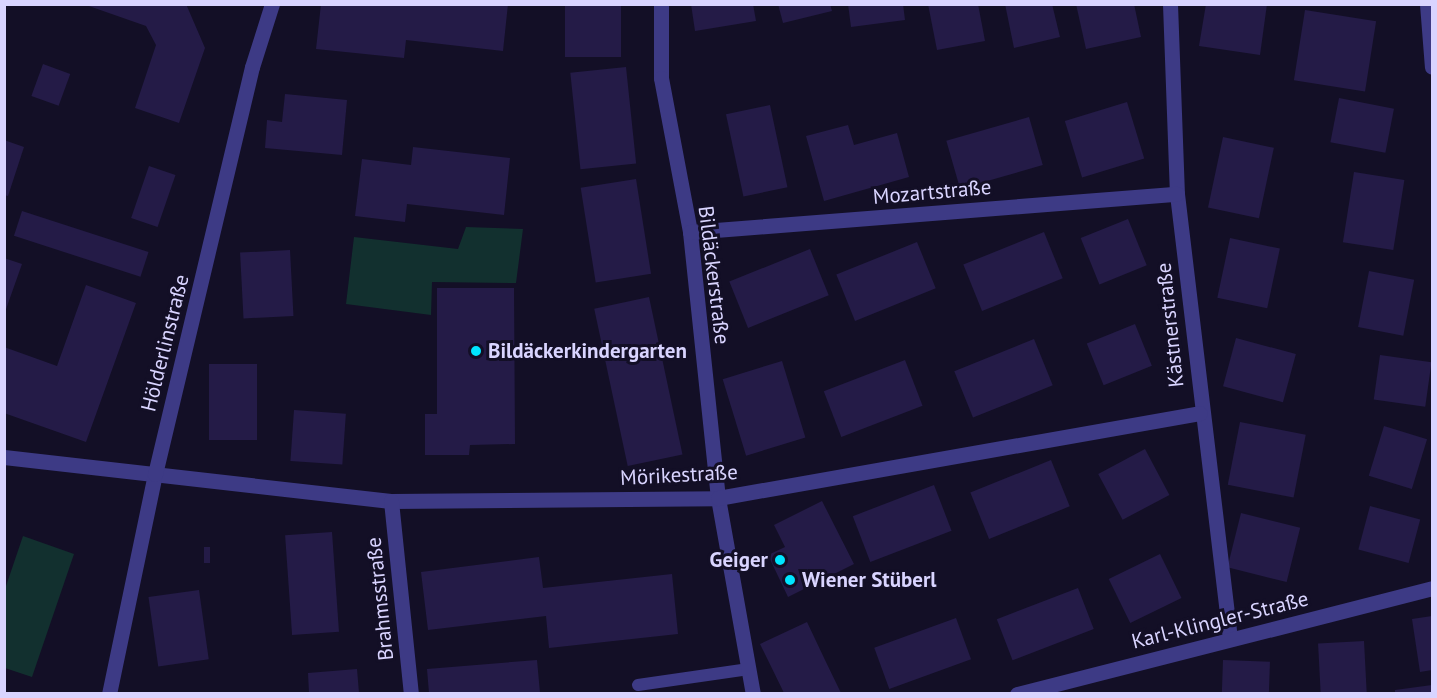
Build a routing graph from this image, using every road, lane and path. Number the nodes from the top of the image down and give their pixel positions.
1 (272, 4) edge
2 (661, 4) edge
3 (1170, 4) edge
4 (1427, 4) edge
5 (1432, 67) edge
6 (1177, 194) junction
7 (690, 232) junction
8 (1200, 412) junction
9 (4, 457) edge
10 (155, 474) junction
11 (718, 498) junction
12 (391, 501) junction
13 (1432, 588) edge
14 (1230, 639) junction
15 (749, 669) junction
16 (638, 685) dead end
17 (109, 693) edge
18 (411, 693) edge
19 (753, 693) edge
20 (1017, 693) edge

1 - 10 street, Hölderlinstraße
2 - 7 street, Bildäckerstraße
3 - 6 street, Kästnerstraße
4 - 5 street
6 - 7 street, Mozartstraße
6 - 8 street, Kästnerstraße
7 - 11 street, Bildäckerstraße
8 - 11 street, Mörikestraße
8 - 14 street, Kästnerstraße
9 - 10 street, Mörikestraße
10 - 12 street, Mörikestraße
10 - 17 street, Hölderlinstraße
11 - 12 street, Mörikestraße
11 - 15 street, Bildäckerstraße
12 - 18 street, Brahmsstraße
13 - 14 street, Karl-Klingler-Straße
14 - 20 street, Karl-Klingler-Straße
15 - 16 lane
15 - 19 street, Bildäckerstraße

